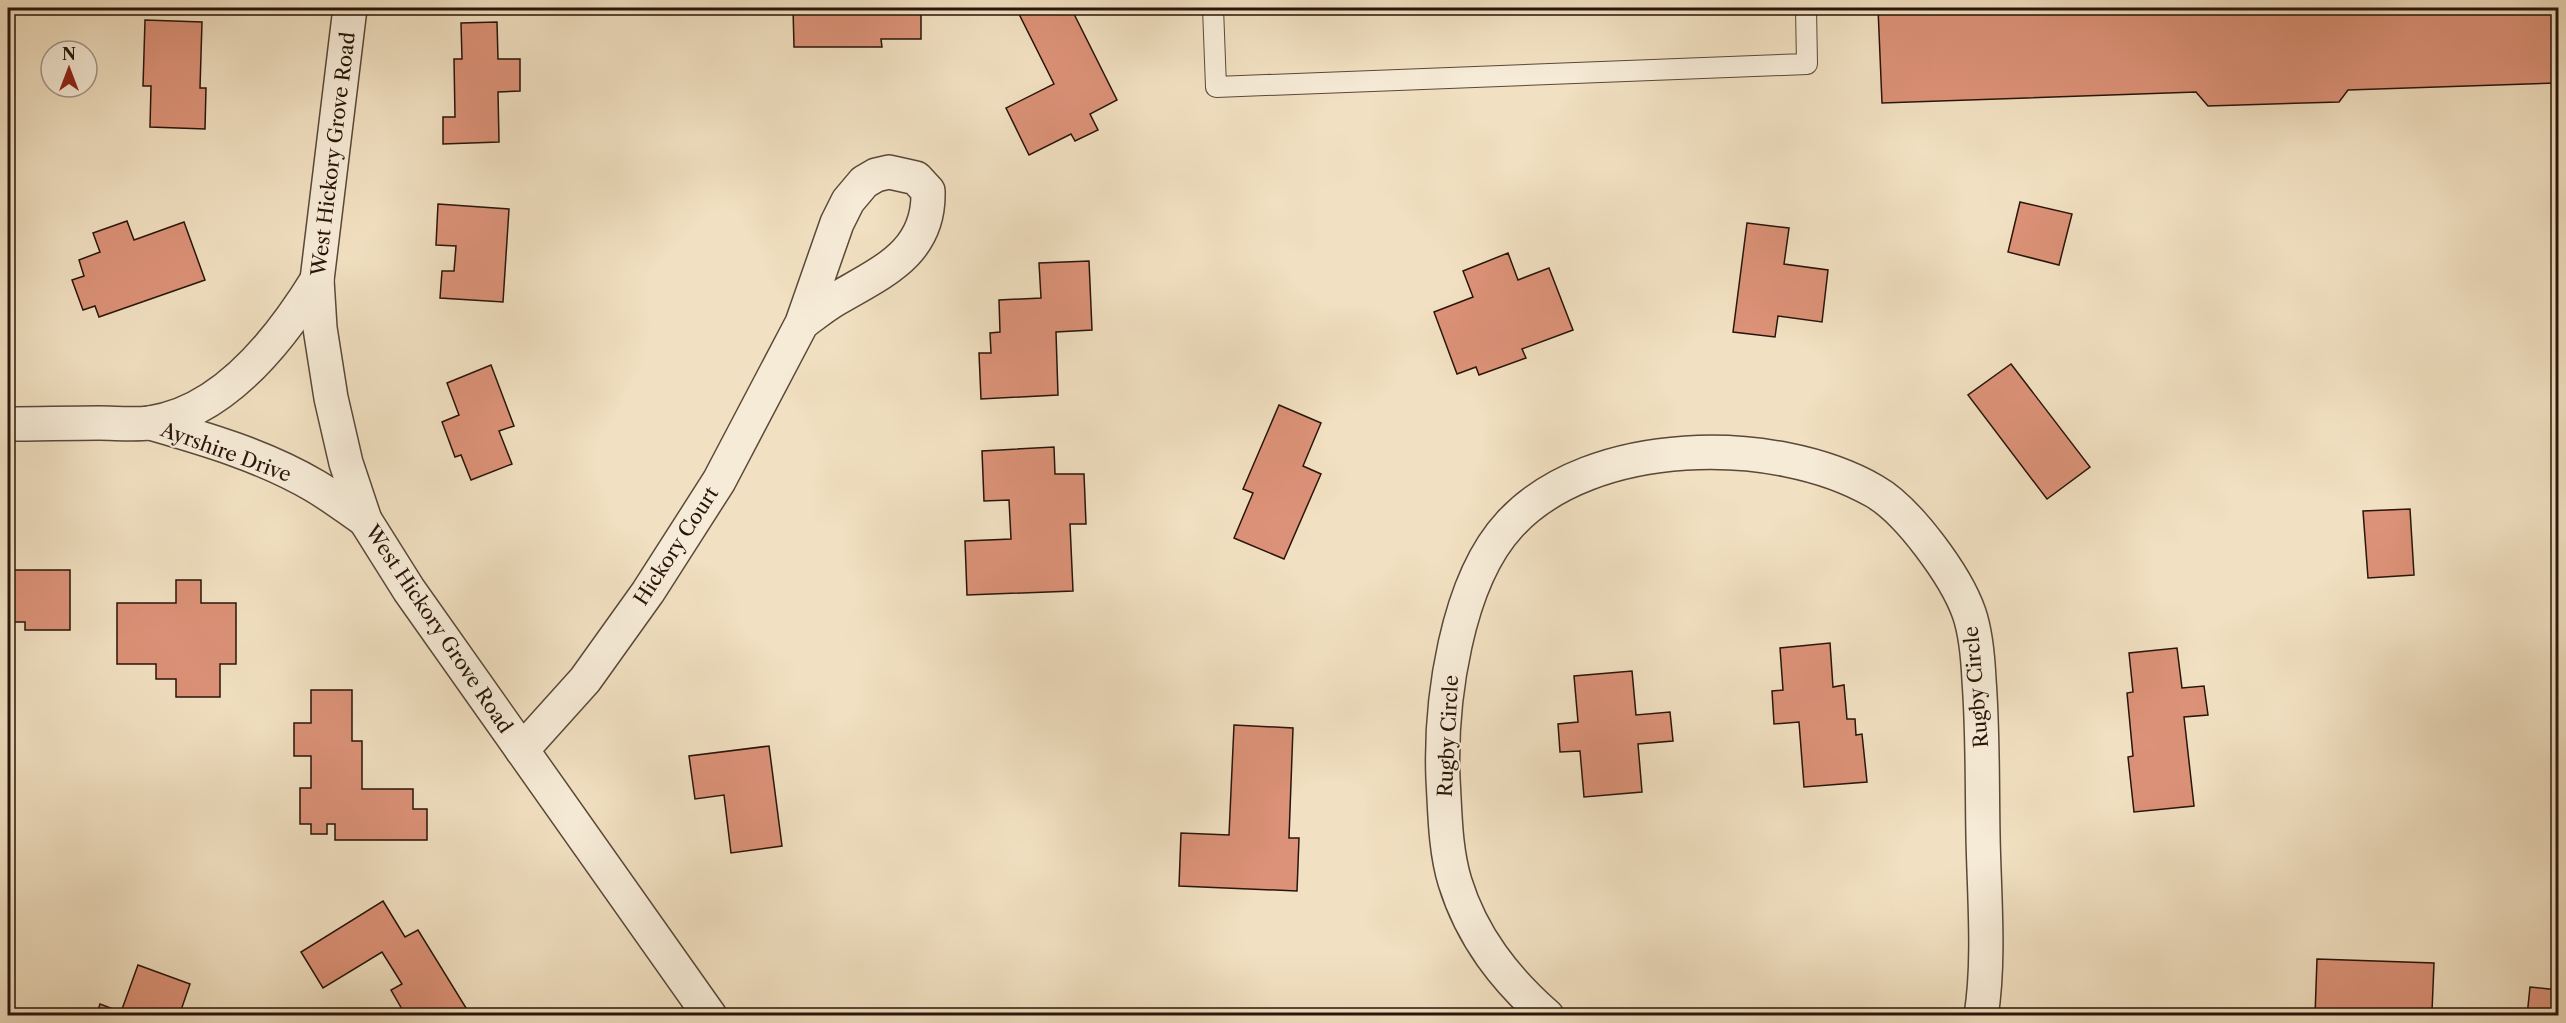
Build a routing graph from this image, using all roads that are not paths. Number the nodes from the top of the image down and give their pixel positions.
1 (350, 8) edge
2 (1213, 8) edge
3 (1806, 8) edge
4 (317, 280) junction
5 (802, 323) junction
6 (148, 423) junction
7 (8, 424) edge
8 (365, 520) junction
9 (522, 750) junction
10 (710, 1016) edge
11 (1547, 1016) edge
12 (1981, 1016) edge

1 - 4 street, West Hickory Grove Road
2 - 3 lane
4 - 6 street, Ayrshire Drive
4 - 8 street, West Hickory Grove Road
5 - 5 street, Hickory Court
5 - 9 street, Hickory Court
6 - 7 street, Ayrshire Drive
6 - 8 street, Ayrshire Drive
8 - 9 street, West Hickory Grove Road
9 - 10 street, West Hickory Grove Road
11 - 12 street, Rugby Circle

